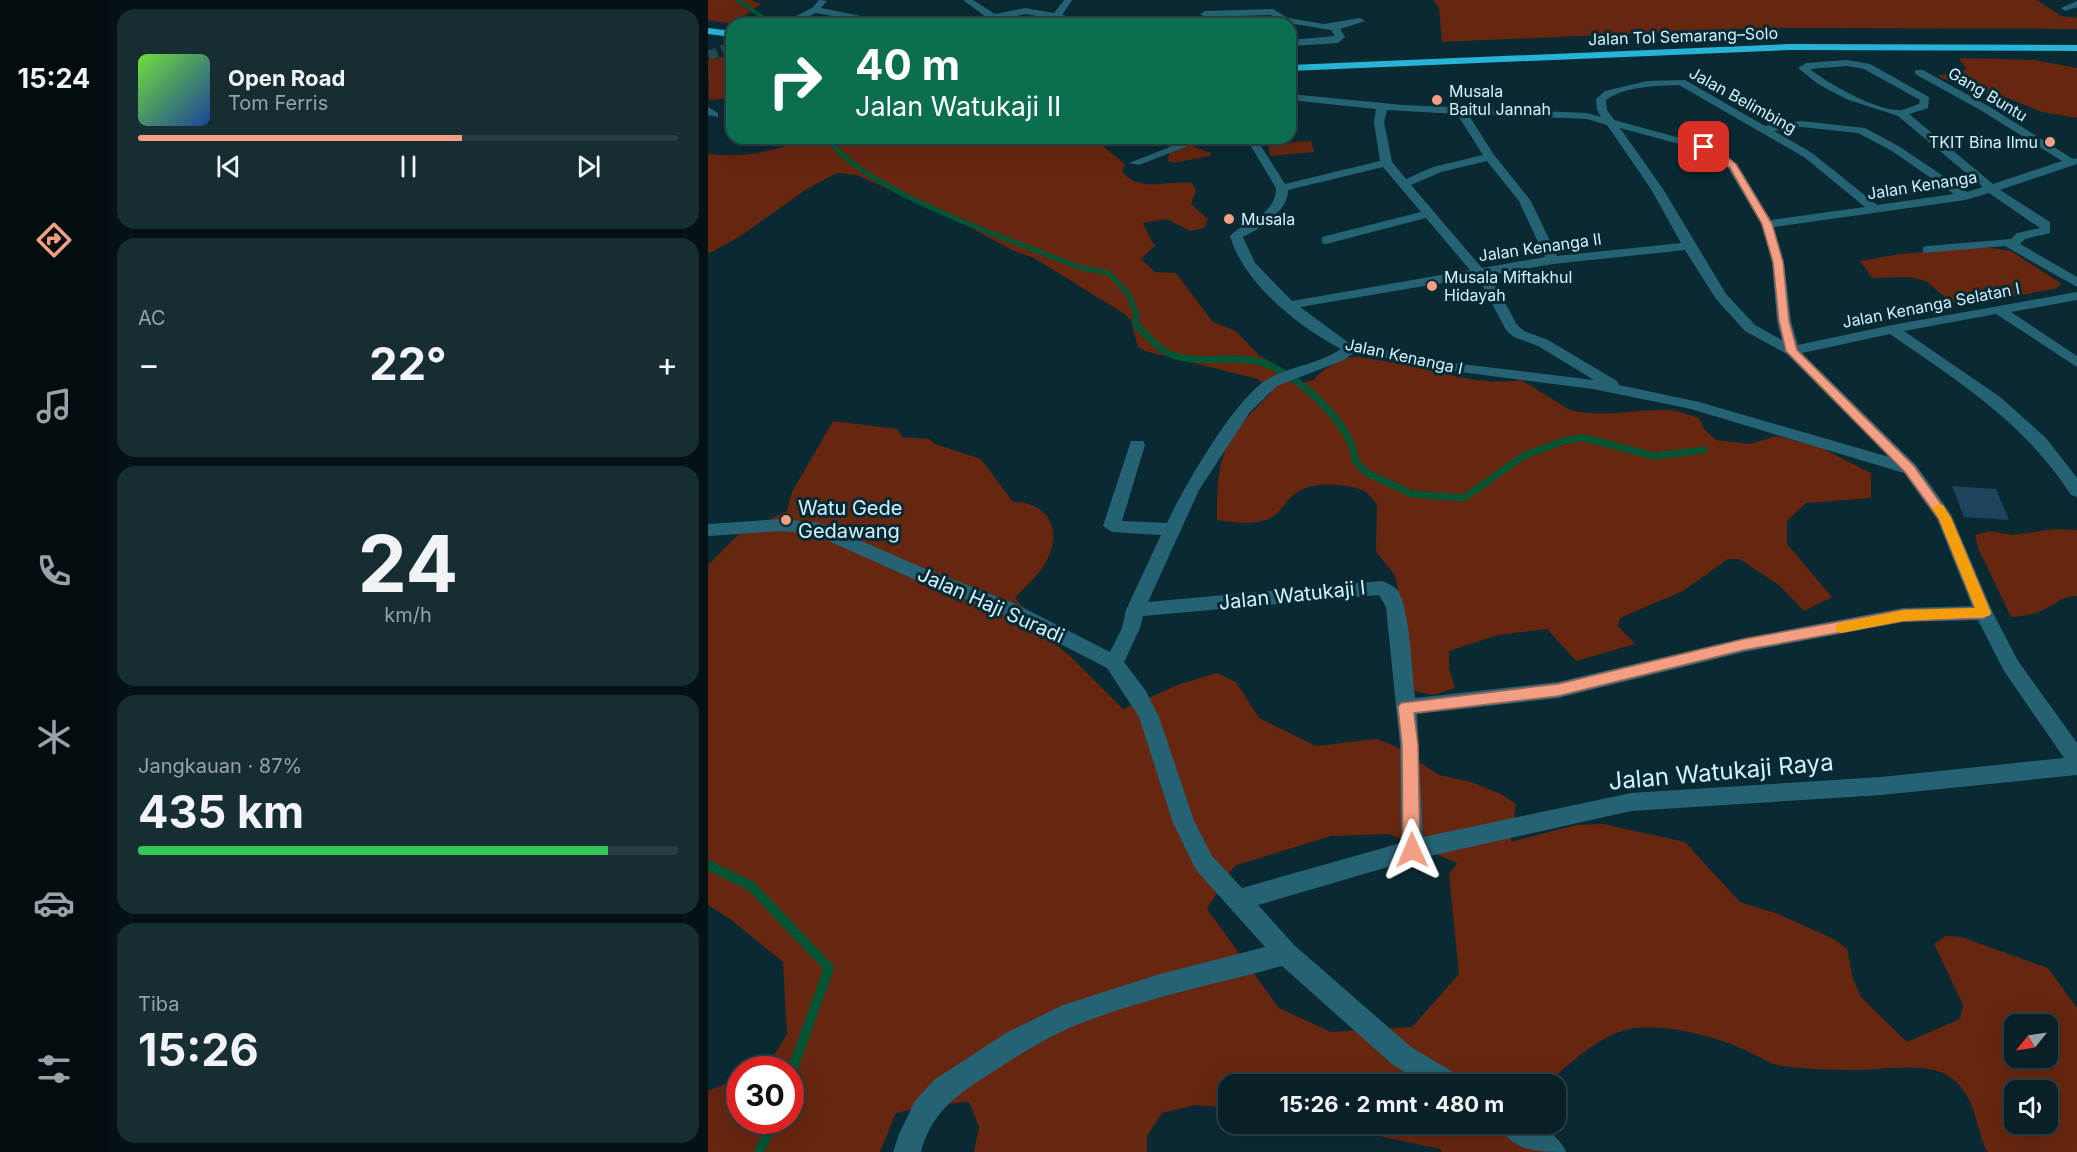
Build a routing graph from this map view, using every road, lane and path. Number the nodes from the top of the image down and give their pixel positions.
1 (824, 0) edge
2 (967, 0) edge
3 (1068, 0) edge
4 (1034, 1) edge
5 (2077, 4) edge
6 (2065, 8) dead end
7 (815, 10) junction
8 (1025, 11) junction
9 (1205, 14) dead end
10 (993, 17) joint
11 (1056, 17) junction
12 (798, 18) edge
13 (861, 18) edge
14 (1062, 18) edge
15 (1282, 18) edge
16 (1360, 21) dead end
17 (1296, 23) edge
18 (1334, 27) junction
19 (708, 31) edge
20 (726, 33) edge
21 (1929, 36) dead end
22 (2023, 37) dead end
23 (2077, 38) edge
24 (708, 40) edge
25 (726, 42) edge
26 (1296, 43) edge
27 (2077, 48) edge
28 (1296, 58) edge
29 (1296, 68) edge
30 (1919, 72) dead end
31 (1296, 99) edge
32 (1382, 106) junction
33 (1460, 110) junction
34 (1902, 113) junction
35 (1608, 121) junction
36 (1763, 129) junction
37 (1187, 144) edge
38 (1255, 144) edge
39 (1490, 157) junction
40 (2074, 162) edge
41 (1135, 163) dead end
42 (1386, 163) junction
43 (1404, 184) junction
44 (1282, 188) junction
45 (1993, 190) junction
46 (1965, 196) junction
47 (1875, 209) junction
48 (1430, 213) junction
49 (1767, 224) junction
50 (1326, 240) dead end
51 (2014, 244) junction
52 (1689, 246) junction
53 (1928, 250) dead end
54 (1553, 260) junction
55 (1480, 272) junction
56 (2077, 283) edge
57 (2077, 296) edge
58 (1290, 305) junction
59 (1999, 310) junction
60 (1892, 329) junction
61 (1352, 348) junction
62 (1791, 351) junction
63 (2077, 363) edge
64 (1618, 388) junction
65 (1137, 445) dead end
66 (1910, 469) junction
67 (2077, 491) edge
68 (1170, 529) junction
69 (708, 530) edge
70 (1135, 610) junction
71 (1984, 613) junction
72 (1114, 663) junction
73 (1406, 707) junction
74 (2077, 760) edge
75 (2077, 766) edge
76 (1412, 850) junction
77 (1236, 901) junction
78 (1286, 954) junction
79 (1432, 1074) edge
80 (1526, 1134) edge
81 (907, 1152) edge
82 (1552, 1152) edge

1 - 7 street
2 - 10 street
3 - 11 street
4 - 8 street
5 - 6 street
7 - 12 street
7 - 13 street
8 - 10 street
8 - 11 street
9 - 15 street
11 - 14 street
16 - 18 street
17 - 18 street
18 - 26 street
19 - 20 highway
21 - 28 highway, Jalan Tol Semarang–Solo
22 - 23 highway
24 - 25 highway
27 - 29 highway, Jalan Tol Semarang–Solo
30 - 40 street, Gang Buntu
31 - 32 street
32 - 33 street
32 - 42 street
33 - 35 street
33 - 39 street
34 - 34 street
34 - 45 street
35 - 36 street, Jalan Belimbing
35 - 49 street
35 - 52 street
36 - 46 street
36 - 47 street, Jalan Belimbing
37 - 41 street
38 - 44 street
39 - 43 street
39 - 54 street
40 - 45 street, Jalan Kenanga
42 - 43 street, Jalan Kenanga I
42 - 44 street
43 - 48 street, Jalan Kenanga I
44 - 58 street, Jalan Kenanga I
45 - 46 street, Jalan Kenanga
45 - 51 street
46 - 47 street, Jalan Kenanga
47 - 49 street, Jalan Kenanga
48 - 50 street
48 - 55 street, Jalan Kenanga I
49 - 62 street
51 - 53 street
51 - 56 street, Jalan Kenanga Selatan I
52 - 54 street, Jalan Kenanga II
52 - 62 street
54 - 55 street, Jalan Kenanga II
55 - 58 street, Jalan Kenanga II
55 - 64 street, Jalan Kenanga I
57 - 59 street, Jalan Kenanga Selatan I
58 - 61 street, Jalan Kenanga I
59 - 60 street, Jalan Kenanga Selatan I
59 - 63 street
60 - 62 street, Jalan Kenanga Selatan I
60 - 67 street
61 - 64 street, Jalan Kenanga I
61 - 68 street
62 - 66 street
64 - 66 street, Jalan Kenanga I
65 - 68 street
66 - 71 street
68 - 70 street
69 - 72 street, Jalan Haji Suradi
70 - 72 street
70 - 73 street, Jalan Watukaji I
71 - 73 street
71 - 74 street
72 - 77 street, Jalan Haji Suradi
73 - 76 street, Jalan Watukaji I
75 - 76 street, Jalan Watukaji Raya
76 - 77 street, Jalan Watukaji Raya
77 - 78 street, Jalan Haji Suradi
78 - 79 street, Jalan Haji Suradi
78 - 81 street
80 - 82 street

